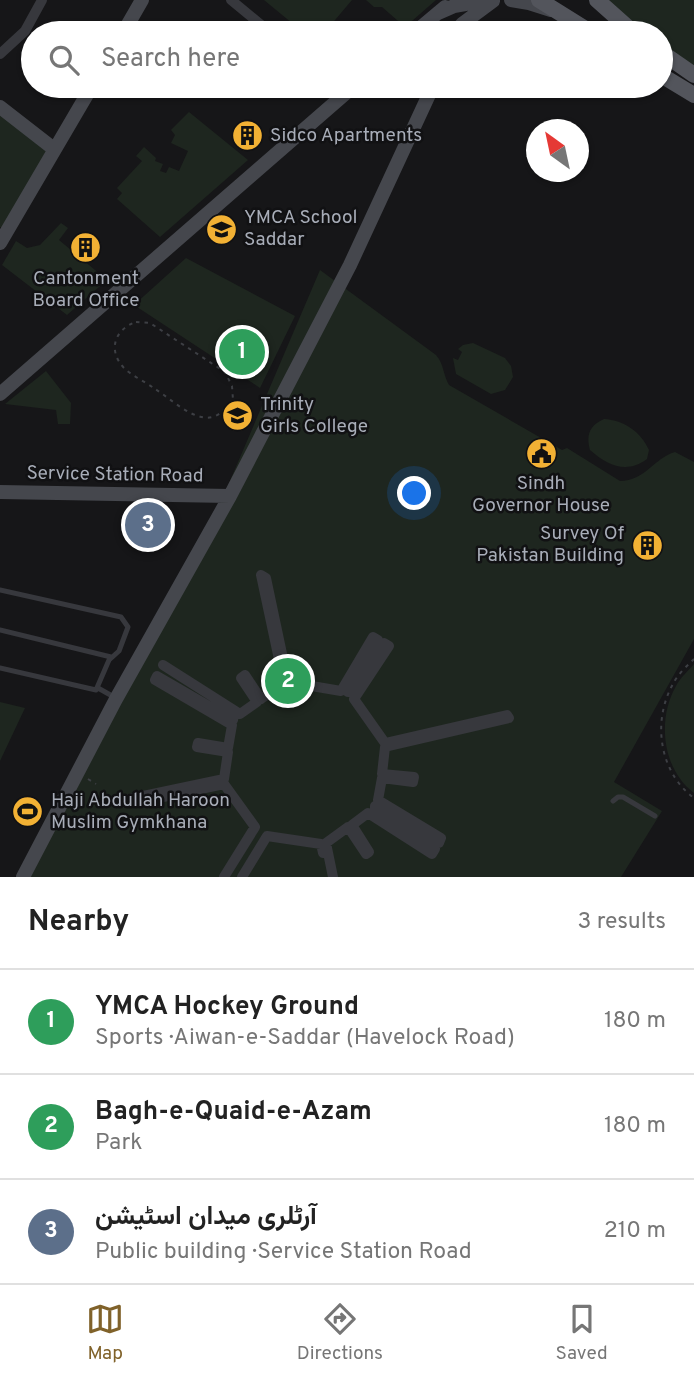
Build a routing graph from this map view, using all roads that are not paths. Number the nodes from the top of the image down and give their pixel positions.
1 (42, 0) edge
2 (142, 0) edge
3 (231, 0) edge
4 (452, 0) edge
5 (488, 0) edge
6 (494, 0) edge
7 (511, 0) edge
8 (539, 0) edge
9 (472, 1) edge
10 (598, 1) edge
11 (438, 13) junction
12 (564, 17) junction
13 (30, 21) edge
14 (129, 21) edge
15 (256, 21) edge
16 (428, 21) edge
17 (463, 21) edge
18 (467, 21) edge
19 (571, 21) edge
20 (620, 21) edge
21 (21, 35) edge
22 (0, 54) edge
23 (673, 60) edge
24 (694, 75) edge
25 (673, 82) edge
26 (694, 95) edge
27 (85, 98) edge
28 (334, 98) edge
29 (427, 98) edge
30 (0, 107) edge
31 (54, 149) junction
32 (0, 243) edge
33 (0, 394) edge
34 (0, 492) edge
35 (230, 496) junction
36 (0, 590) edge
37 (0, 630) edge
38 (111, 657) junction
39 (0, 668) edge
40 (97, 688) junction
41 (116, 699) junction
42 (614, 801) dead end
43 (654, 816) dead end
44 (23, 877) edge
45 (226, 877) edge
46 (239, 877) edge
47 (331, 877) edge

1 - 13 street
2 - 14 main road
3 - 15 street
4 - 11 main road
5 - 9 main road
6 - 18 main road
7 - 12 main road
8 - 12 main road
9 - 11 main road
9 - 17 main road
10 - 20 main road
11 - 16 main road
12 - 19 main road
21 - 22 street
23 - 24 main road
25 - 26 main road
27 - 31 main road
28 - 33 main road
29 - 35 main road
30 - 31 main road
31 - 32 main road
34 - 35 main road, Service Station Road
35 - 41 main road
36 - 38 lane
37 - 38 lane
38 - 40 lane
39 - 40 lane
40 - 41 lane
41 - 44 main road
42 - 43 lane
45 - 46 street
45 - 47 street
46 - 47 street

